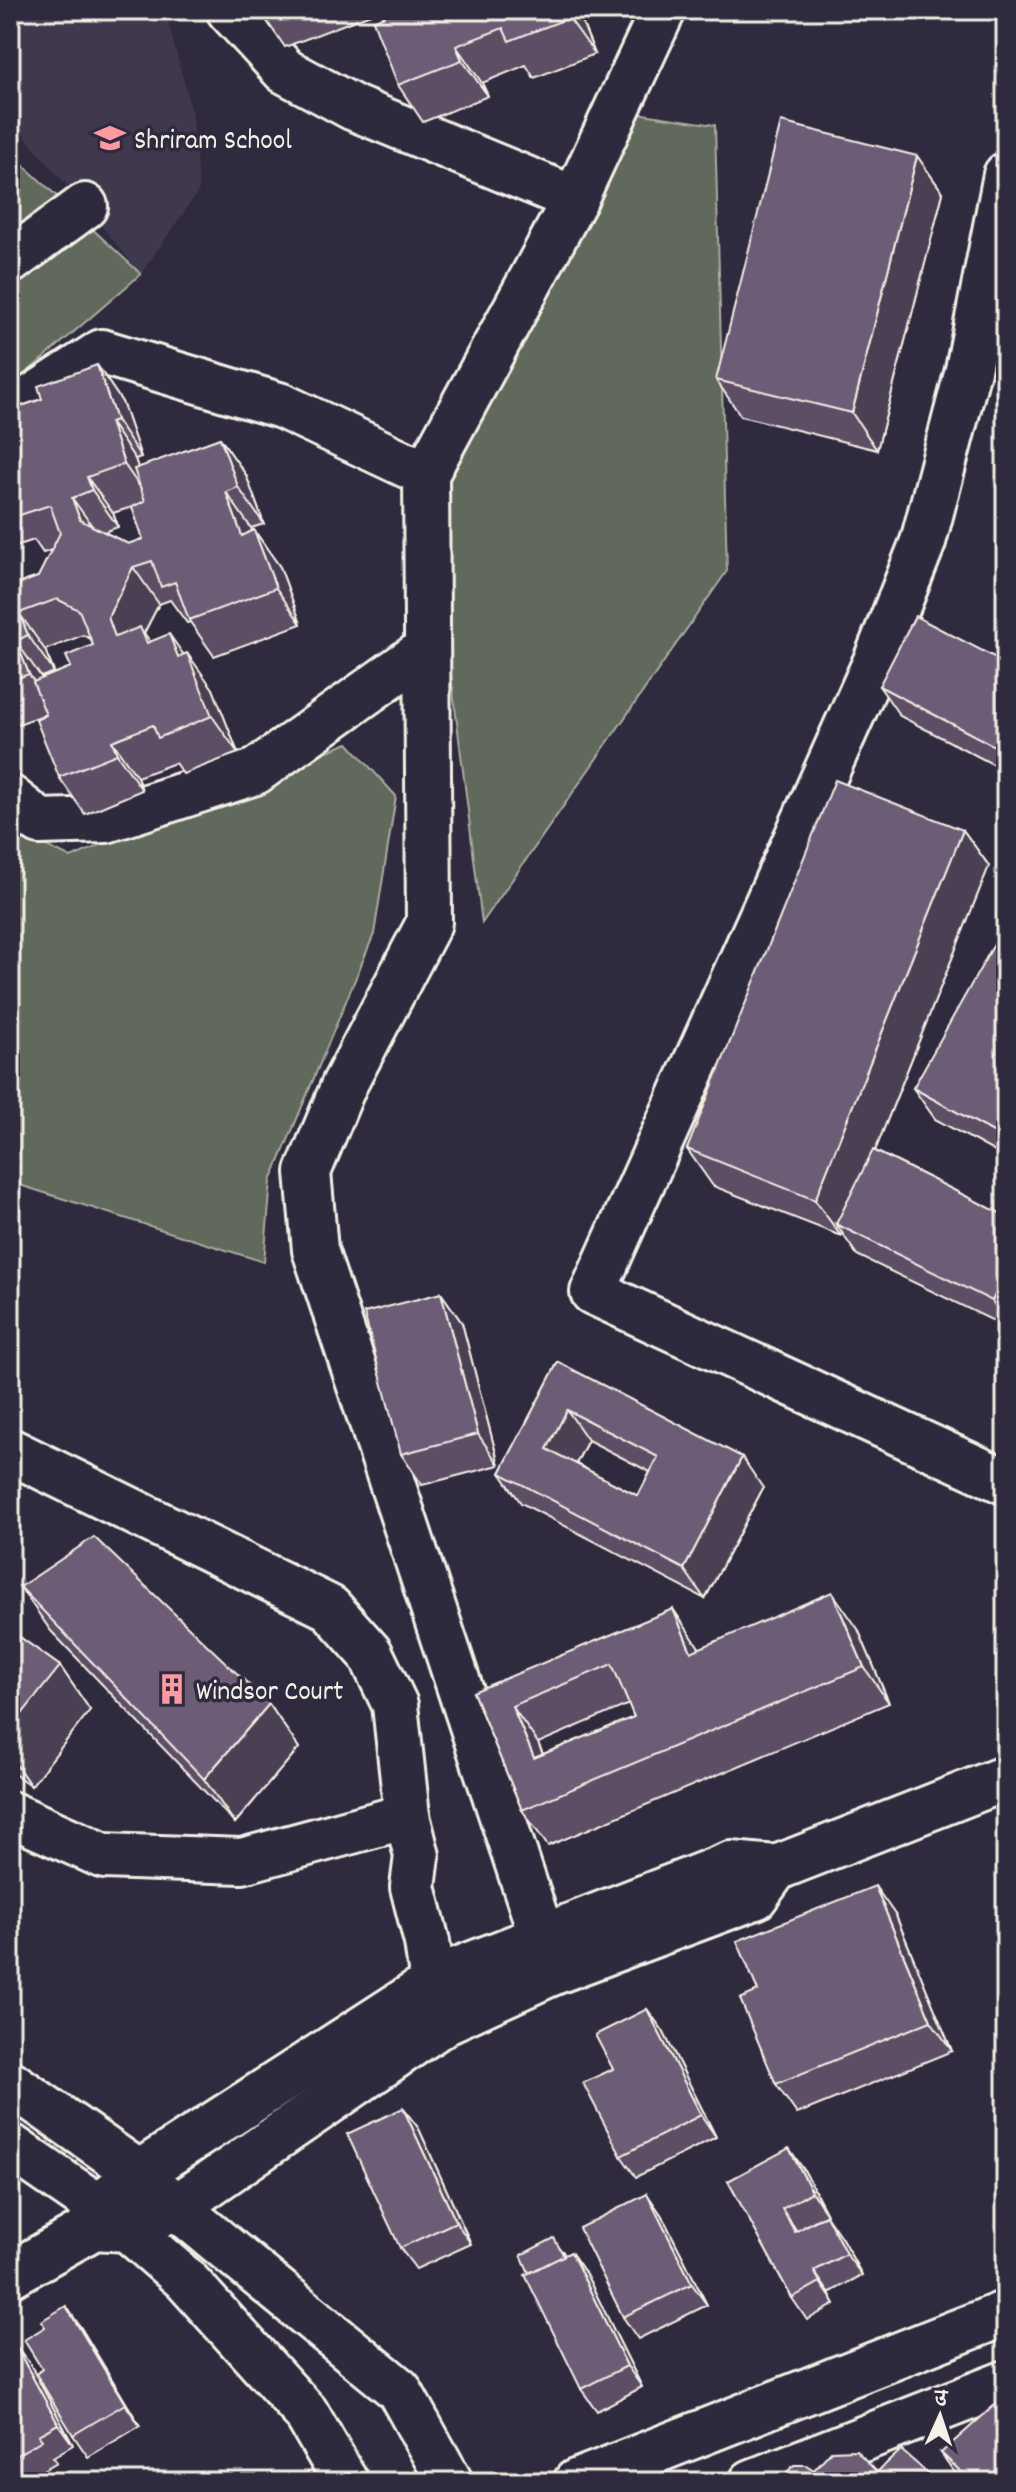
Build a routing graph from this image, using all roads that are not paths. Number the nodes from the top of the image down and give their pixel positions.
1 (229, 10) edge
2 (663, 10) edge
3 (1006, 175) edge
4 (575, 199) junction
5 (85, 206) dead end
6 (10, 261) edge
7 (10, 412) edge
8 (426, 474) junction
9 (427, 649) junction
10 (10, 798) edge
11 (10, 1451) edge
12 (1006, 1482) edge
13 (1006, 1778) edge
14 (10, 1814) edge
15 (412, 1836) junction
16 (546, 1955) junction
17 (453, 1996) junction
18 (10, 2083) edge
19 (10, 2146) edge
20 (139, 2173) junction
21 (176, 2207) junction
22 (107, 2221) junction
23 (10, 2275) edge
24 (1006, 2313) edge
25 (1006, 2383) edge
26 (346, 2482) edge
27 (450, 2482) edge
28 (576, 2482) edge
29 (752, 2482) edge

1 - 4 street
2 - 4 street
3 - 12 street
4 - 8 street
5 - 6 street
7 - 8 street
8 - 9 street
9 - 10 street
9 - 16 street
11 - 15 street
13 - 16 street
14 - 15 street
15 - 17 street
16 - 17 street
17 - 20 street
17 - 21 street
18 - 20 street
19 - 22 street
20 - 21 street
20 - 22 street
21 - 22 street
21 - 27 street
22 - 23 street
22 - 26 street
24 - 28 street
25 - 29 street

